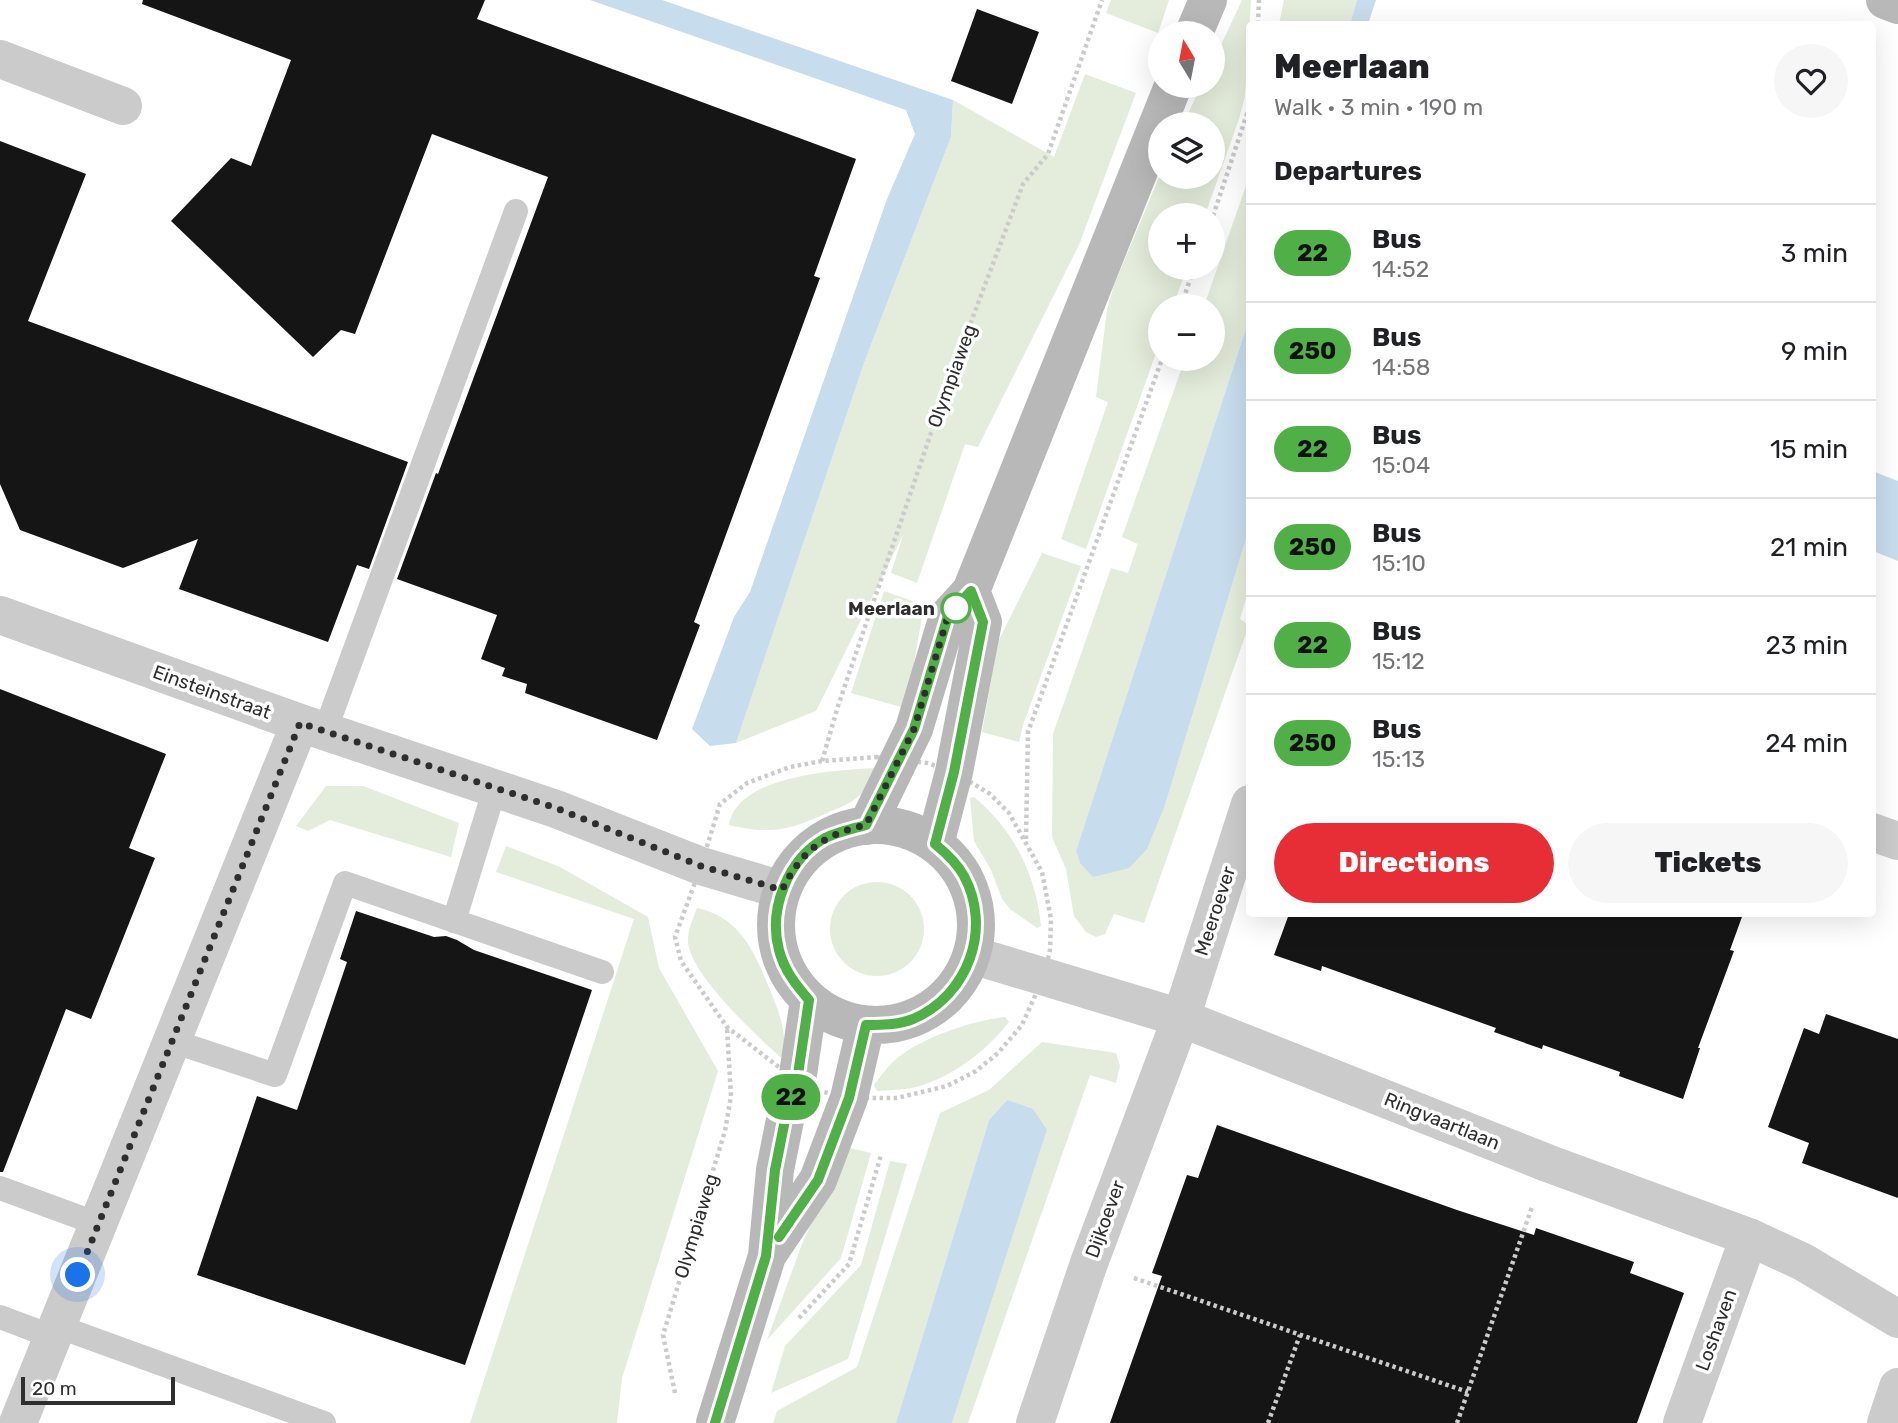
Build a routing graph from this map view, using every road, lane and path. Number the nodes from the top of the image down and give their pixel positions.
1 (1102, 0) edge
2 (1208, 0) edge
3 (1259, 0) edge
4 (1885, 0) edge
5 (1898, 5) edge
6 (1199, 21) edge
7 (1258, 21) edge
8 (0, 59) edge
9 (1168, 98) edge
10 (124, 106) dead end
11 (1246, 117) edge
12 (1217, 203) edge
13 (516, 211) dead end
14 (1158, 371) edge
15 (971, 591) junction
16 (0, 615) edge
17 (313, 727) junction
18 (822, 761) dead end
19 (495, 788) junction
20 (1246, 816) edge
21 (866, 825) junction
22 (1876, 833) edge
23 (1026, 840) dead end
24 (1898, 841) edge
25 (935, 844) junction
26 (782, 890) junction
27 (454, 921) junction
28 (972, 955) junction
29 (602, 972) dead end
30 (809, 1000) junction
31 (1181, 1018) junction
32 (866, 1025) junction
33 (727, 1027) dead end
34 (172, 1041) junction
35 (897, 1098) dead end
36 (894, 1111) dead end
37 (883, 1149) dead end
38 (1547, 1163) junction
39 (0, 1188) edge
40 (98, 1224) junction
41 (1749, 1237) junction
42 (766, 1256) junction
43 (1089, 1263) junction
44 (0, 1317) edge
45 (1898, 1319) edge
46 (794, 1324) dead end
47 (55, 1331) junction
48 (1300, 1335) junction
49 (1898, 1387) edge
50 (1468, 1392) junction
51 (676, 1401) dead end
52 (18, 1423) edge
53 (324, 1423) edge
54 (715, 1423) edge
55 (1035, 1423) edge
56 (1268, 1423) edge
57 (1457, 1423) edge
58 (1682, 1423) edge
59 (1886, 1423) edge

1 - 18 path, Olympiaweg
2 - 6 main road
3 - 7 path
4 - 5 main road
8 - 10 street
9 - 15 main road
11 - 12 path
13 - 17 lane
14 - 23 path
15 - 21 main road
15 - 25 main road
16 - 17 street, Einsteinstraat
17 - 19 street, Einsteinstraat
17 - 34 street
19 - 26 street, Einsteinstraat
19 - 27 lane
20 - 31 street, Meeroever
21 - 25 main road
21 - 26 main road
22 - 24 street
25 - 28 main road
26 - 30 main road
27 - 29 lane
27 - 34 lane
28 - 31 street, Ringvaartlaan
28 - 32 main road
30 - 32 main road
30 - 42 main road
31 - 38 street, Ringvaartlaan
31 - 43 street, Dijkoever
32 - 42 main road
33 - 51 path, Olympiaweg
34 - 40 street
35 - 36 path
37 - 46 path
38 - 41 street, Ringvaartlaan
38 - 50 path
39 - 40 lane
40 - 47 street
41 - 45 street, Ringvaartlaan
41 - 58 street, Loshaven
42 - 54 main road
43 - 48 path
43 - 55 street, Dijkoever
44 - 47 lane
47 - 52 street
47 - 53 lane
48 - 50 path
48 - 56 path
49 - 59 street
50 - 57 path

